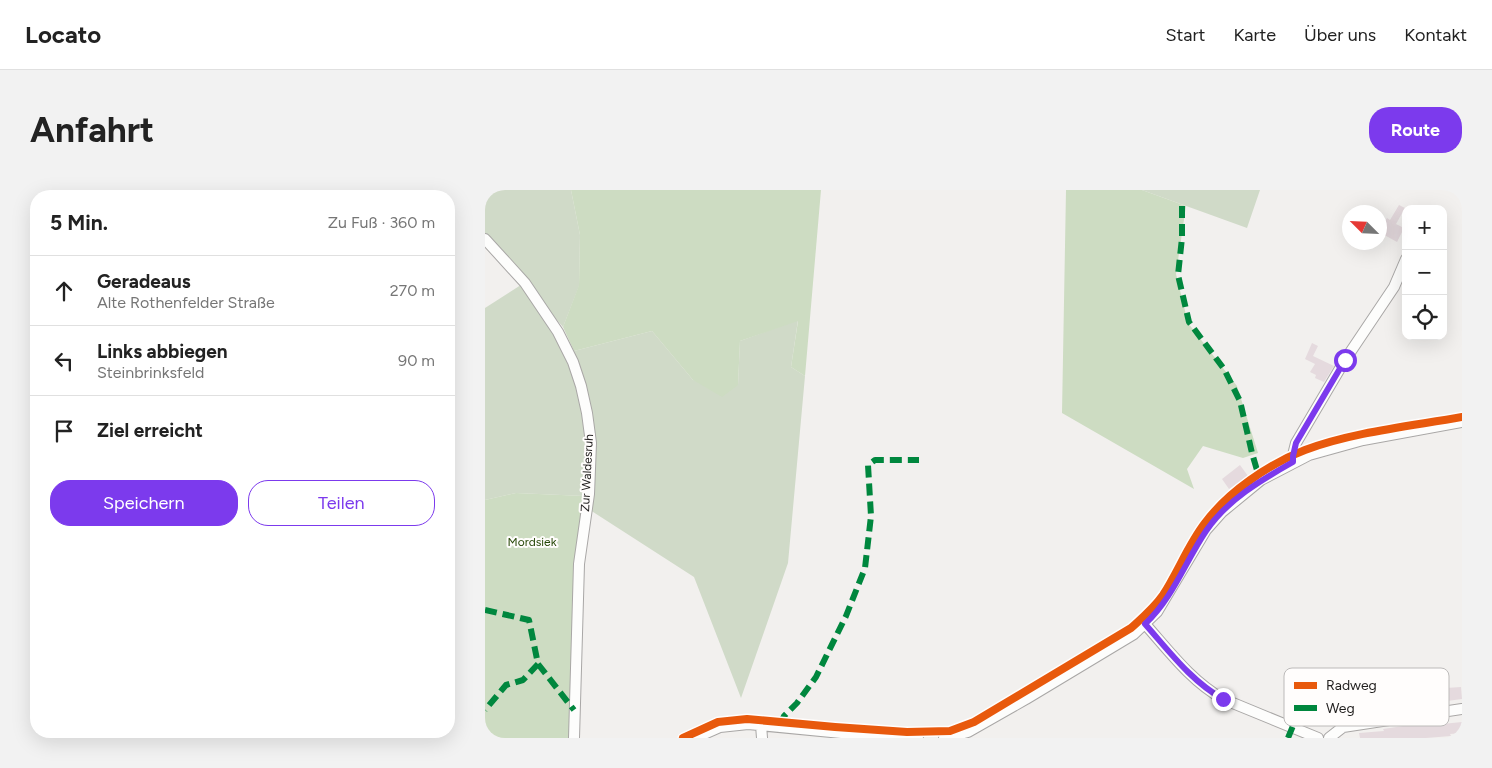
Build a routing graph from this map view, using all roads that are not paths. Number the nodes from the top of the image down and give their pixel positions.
1 (485, 239) edge
2 (1402, 268) edge
3 (1462, 422) edge
4 (1293, 462) junction
5 (1145, 624) junction
6 (1462, 709) edge
7 (1449, 711) edge
8 (1284, 724) edge
9 (761, 725) junction
10 (1289, 726) edge
11 (1350, 726) edge
12 (949, 737) edge
13 (574, 738) edge
14 (695, 738) edge
15 (762, 738) edge
16 (918, 738) edge
17 (1318, 738) edge
18 (1329, 738) edge

1 - 13 street, Zur Waldesruh
2 - 4 street
3 - 4 street
4 - 5 street
5 - 8 street
5 - 12 street
6 - 7 street
9 - 14 street
9 - 15 street
9 - 16 street
10 - 17 street
11 - 18 street

